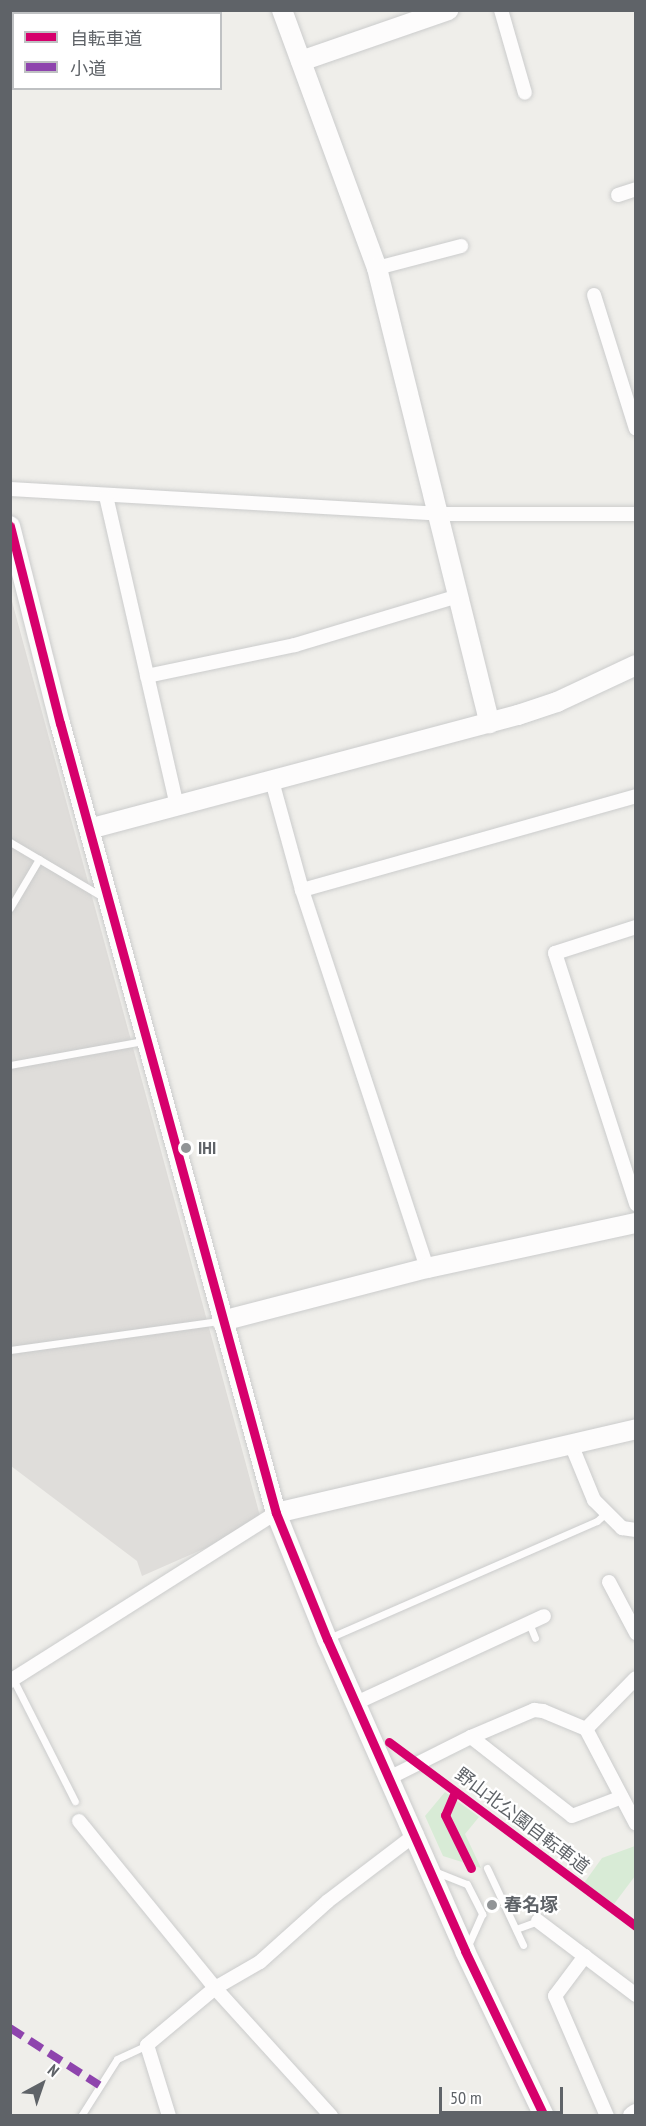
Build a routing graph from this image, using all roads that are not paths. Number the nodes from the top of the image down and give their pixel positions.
1 (282, 10) edge
2 (448, 10) edge
3 (501, 10) edge
4 (301, 61) junction
5 (525, 93) dead end
6 (636, 189) edge
7 (618, 195) dead end
8 (461, 246) dead end
9 (377, 268) junction
10 (594, 295) dead end
11 (632, 406) edge
12 (636, 429) edge
13 (10, 489) edge
14 (106, 495) junction
15 (441, 514) junction
16 (636, 514) edge
17 (10, 526) edge
18 (458, 596) junction
19 (636, 664) edge
20 (147, 676) junction
21 (490, 723) junction
22 (272, 782) junction
23 (636, 796) edge
24 (177, 806) junction
25 (89, 829) junction
26 (10, 842) edge
27 (39, 859) junction
28 (302, 890) junction
29 (108, 900) junction
30 (10, 908) edge
31 (636, 927) edge
32 (147, 1040) junction
33 (10, 1065) edge
34 (636, 1204) edge
35 (636, 1223) edge
36 (427, 1268) junction
37 (222, 1321) junction
38 (10, 1350) edge
39 (636, 1429) edge
40 (572, 1444) junction
41 (276, 1513) junction
42 (606, 1513) junction
43 (636, 1530) edge
44 (609, 1582) dead end
45 (544, 1616) dead end
46 (528, 1623) junction
47 (636, 1633) edge
48 (535, 1638) dead end
49 (327, 1639) junction
50 (636, 1678) edge
51 (12, 1680) edge
52 (356, 1703) junction
53 (586, 1729) junction
54 (471, 1737) junction
55 (389, 1778) junction
56 (622, 1797) junction
57 (75, 1801) dead end
58 (79, 1821) dead end
59 (636, 1824) edge
60 (416, 1834) junction
61 (487, 1868) dead end
62 (432, 1870) junction
63 (538, 1921) joint
64 (516, 1929) junction
65 (523, 1944) dead end
66 (465, 1951) junction
67 (585, 1956) junction
68 (215, 1988) junction
69 (636, 1995) edge
70 (147, 2045) junction
71 (81, 2115) edge
72 (169, 2115) edge
73 (331, 2115) edge
74 (544, 2115) edge
75 (608, 2115) edge

1 - 4 street
2 - 4 street
3 - 5 street
4 - 9 street
6 - 7 street
8 - 9 street
9 - 15 street
10 - 11 street
11 - 12 street
13 - 14 street
14 - 15 street
14 - 20 street
15 - 16 street
15 - 18 street
17 - 25 street
18 - 20 street
18 - 21 street
19 - 21 street
20 - 24 street
21 - 22 street
22 - 24 street
22 - 28 street
23 - 28 street
24 - 25 street
25 - 29 street
26 - 27 lane
27 - 29 lane
27 - 30 lane
28 - 36 street
29 - 32 street
31 - 34 street
32 - 33 lane
32 - 37 street
35 - 36 street
36 - 37 street
37 - 38 lane
37 - 41 street
39 - 40 street
40 - 41 street
40 - 42 street
41 - 49 street
41 - 51 street
42 - 43 street
42 - 49 lane
44 - 47 street
45 - 46 street
46 - 48 lane
46 - 52 street
49 - 52 street
50 - 53 street
51 - 57 lane
52 - 55 street
53 - 54 street
53 - 56 street
54 - 55 street
54 - 56 street
55 - 60 street
56 - 59 street
58 - 68 street
60 - 62 street
60 - 68 street
61 - 64 lane
62 - 66 street
62 - 66 lane
63 - 64 lane
63 - 67 street
64 - 65 lane
66 - 74 street
67 - 69 street
67 - 75 street
68 - 70 street
68 - 73 street
70 - 71 lane
70 - 72 street

